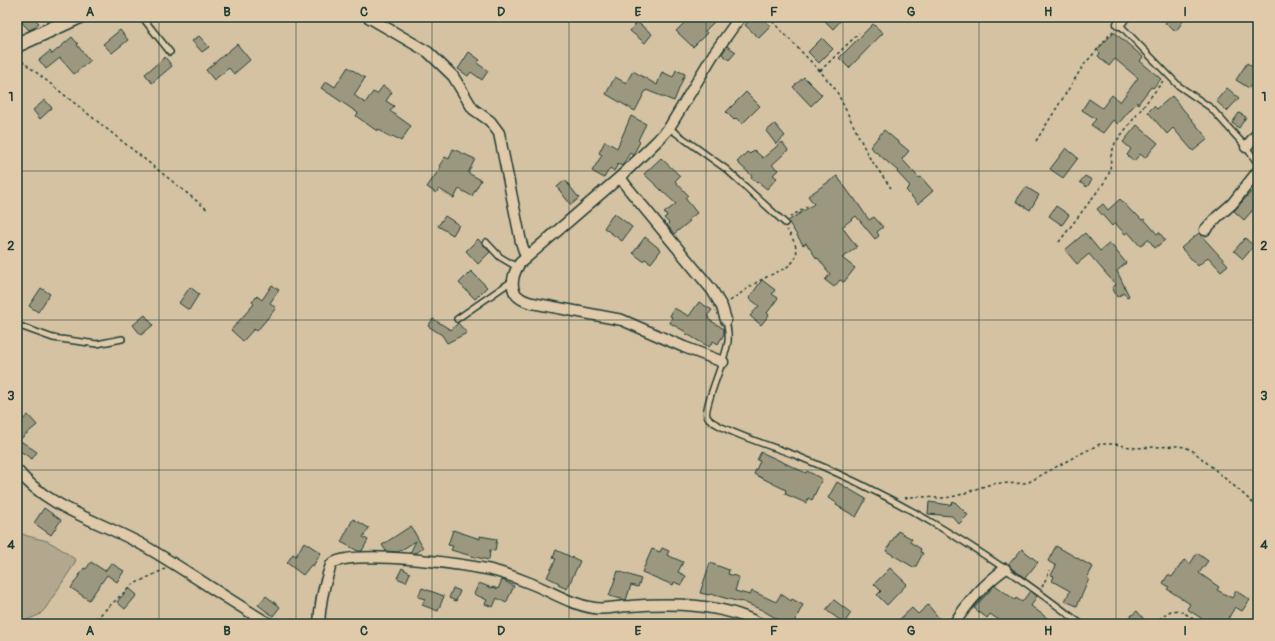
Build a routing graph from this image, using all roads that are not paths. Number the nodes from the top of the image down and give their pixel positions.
1 (78, 17) edge
2 (142, 17) edge
3 (368, 17) edge
4 (741, 17) edge
5 (1121, 21) edge
6 (17, 45) edge
7 (170, 52) dead end
8 (669, 128) junction
9 (1258, 133) edge
10 (1246, 147) junction
11 (1258, 164) edge
12 (1258, 171) edge
13 (620, 177) junction
14 (785, 222) road end
15 (1205, 230) dead end
16 (486, 242) dead end
17 (526, 257) junction
18 (517, 267) junction
19 (512, 281) junction
20 (457, 319) dead end
21 (726, 320) joint
22 (17, 325) edge
23 (122, 339) dead end
24 (723, 362) junction
25 (17, 470) edge
26 (1005, 569) junction
27 (270, 624) edge
28 (319, 624) edge
29 (760, 624) edge
30 (954, 624) edge
31 (1081, 624) edge

1 - 6 street
2 - 7 lane
3 - 17 street
4 - 8 street
5 - 10 lane
8 - 13 street
8 - 14 lane
9 - 10 street
10 - 11 lane
12 - 15 street
13 - 17 street
13 - 21 street
16 - 18 lane
17 - 18 street
18 - 19 street
19 - 20 lane
19 - 24 street
21 - 24 lane
22 - 23 lane
24 - 26 lane
25 - 27 street
26 - 30 street
26 - 31 lane
28 - 29 street

